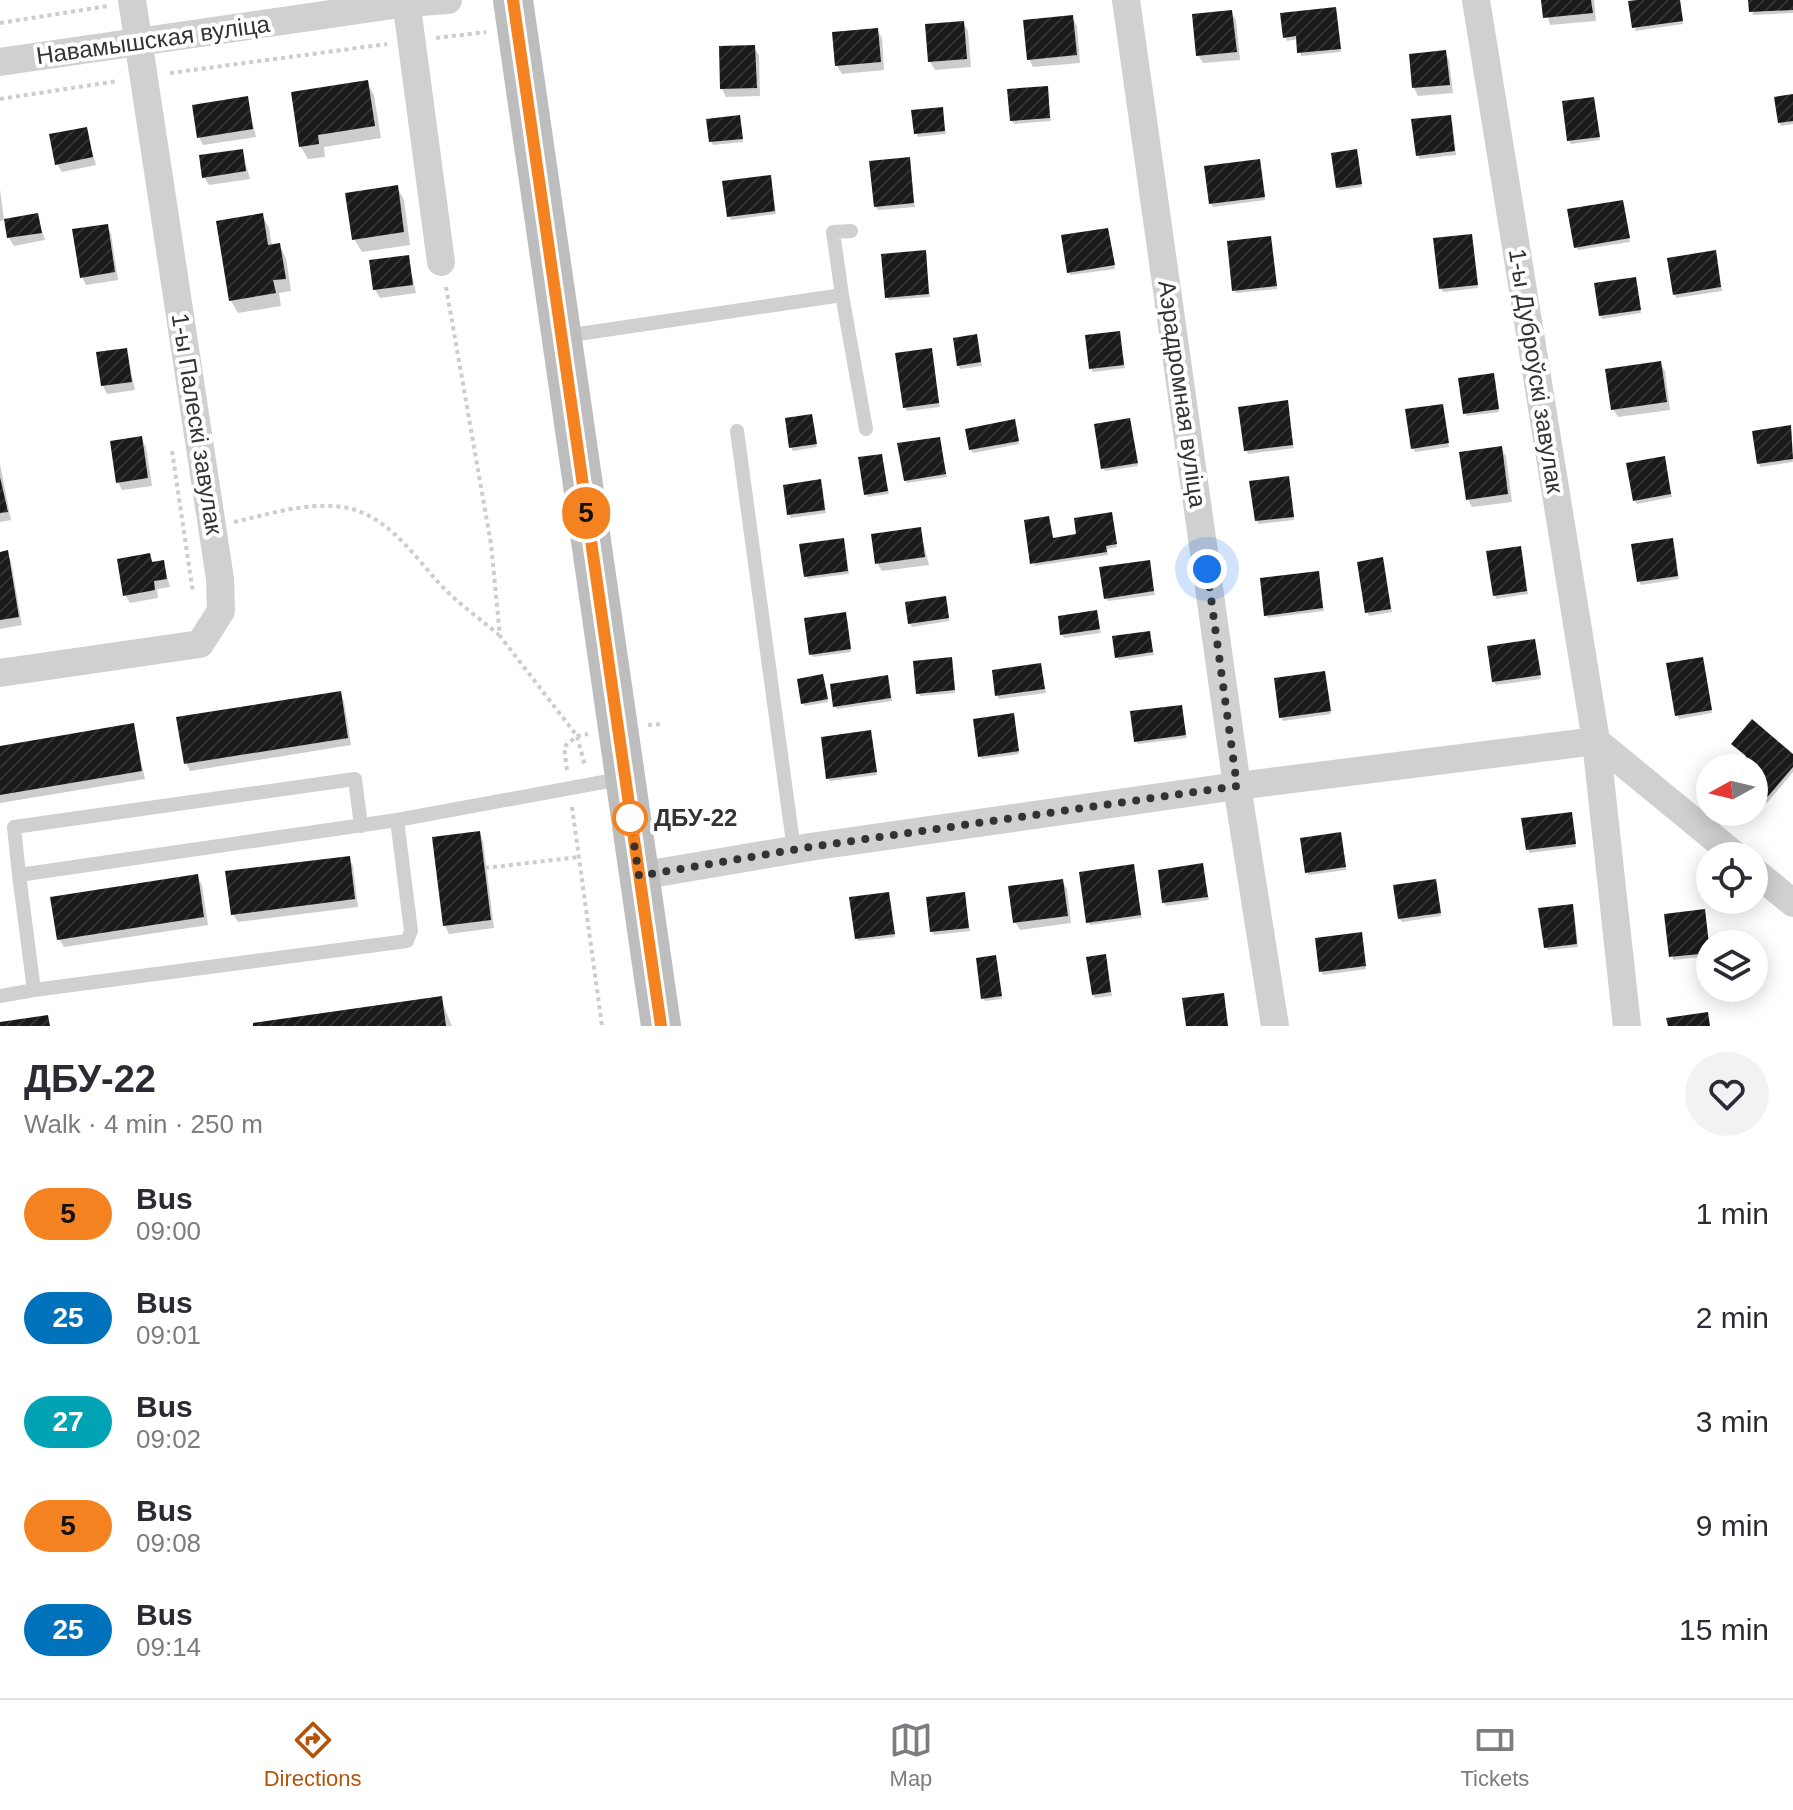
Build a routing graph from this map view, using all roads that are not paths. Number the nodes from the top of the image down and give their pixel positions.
1 (448, 0) edge
2 (1126, 0) edge
3 (1476, 0) edge
4 (132, 1) edge
5 (407, 1) edge
6 (515, 14) edge
7 (137, 42) junction
8 (0, 62) edge
9 (851, 231) dead end
10 (441, 262) road end
11 (842, 295) junction
12 (560, 337) junction
13 (866, 429) dead end
14 (737, 431) dead end
15 (0, 673) edge
16 (1596, 741) junction
17 (607, 781) junction
18 (1237, 786) junction
19 (397, 820) junction
20 (361, 826) junction
21 (7, 828) edge
22 (1719, 842) edge
23 (794, 850) junction
24 (19, 875) junction
25 (639, 876) junction
26 (1768, 882) edge
27 (1793, 903) edge
28 (34, 990) junction
29 (0, 996) edge
30 (661, 1026) edge
31 (1275, 1026) edge
32 (1627, 1026) edge

1 - 5 street, Навамышская вуліца
2 - 18 street, Аэрадромная вуліца
3 - 16 street, 1-ы Дуброўскі завулак
4 - 7 street, 1-ы Палескі завулак
5 - 7 street, Навамышская вуліца
5 - 10 street
6 - 12 main road
7 - 8 street, Навамышская вуліца
7 - 15 street, 1-ы Палескі завулак
9 - 11 lane
11 - 12 lane
11 - 13 lane
12 - 17 main road
14 - 23 lane
16 - 18 street
16 - 22 street
16 - 32 street, 1-ы Дуброўскі завулак
17 - 19 lane
17 - 25 main road
18 - 23 street
18 - 31 street, Аэрадромная вуліца
19 - 20 lane
19 - 28 lane
20 - 21 lane
20 - 24 lane
21 - 24 lane
23 - 25 street
24 - 28 lane
25 - 30 main road
26 - 27 street
28 - 29 lane

